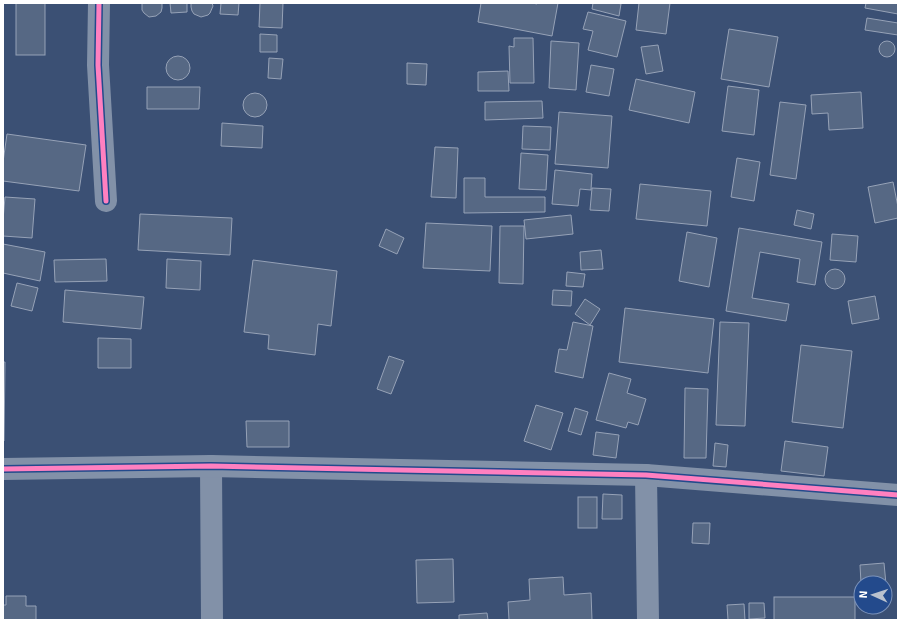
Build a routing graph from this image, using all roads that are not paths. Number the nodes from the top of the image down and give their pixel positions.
1 (99, 3) edge
2 (106, 201) dead end
3 (211, 466) junction
4 (3, 469) edge
5 (646, 475) junction
6 (898, 495) edge
7 (212, 620) edge
8 (648, 620) edge

1 - 2 street
3 - 4 street
3 - 5 street
3 - 7 street
5 - 6 street
5 - 8 street

